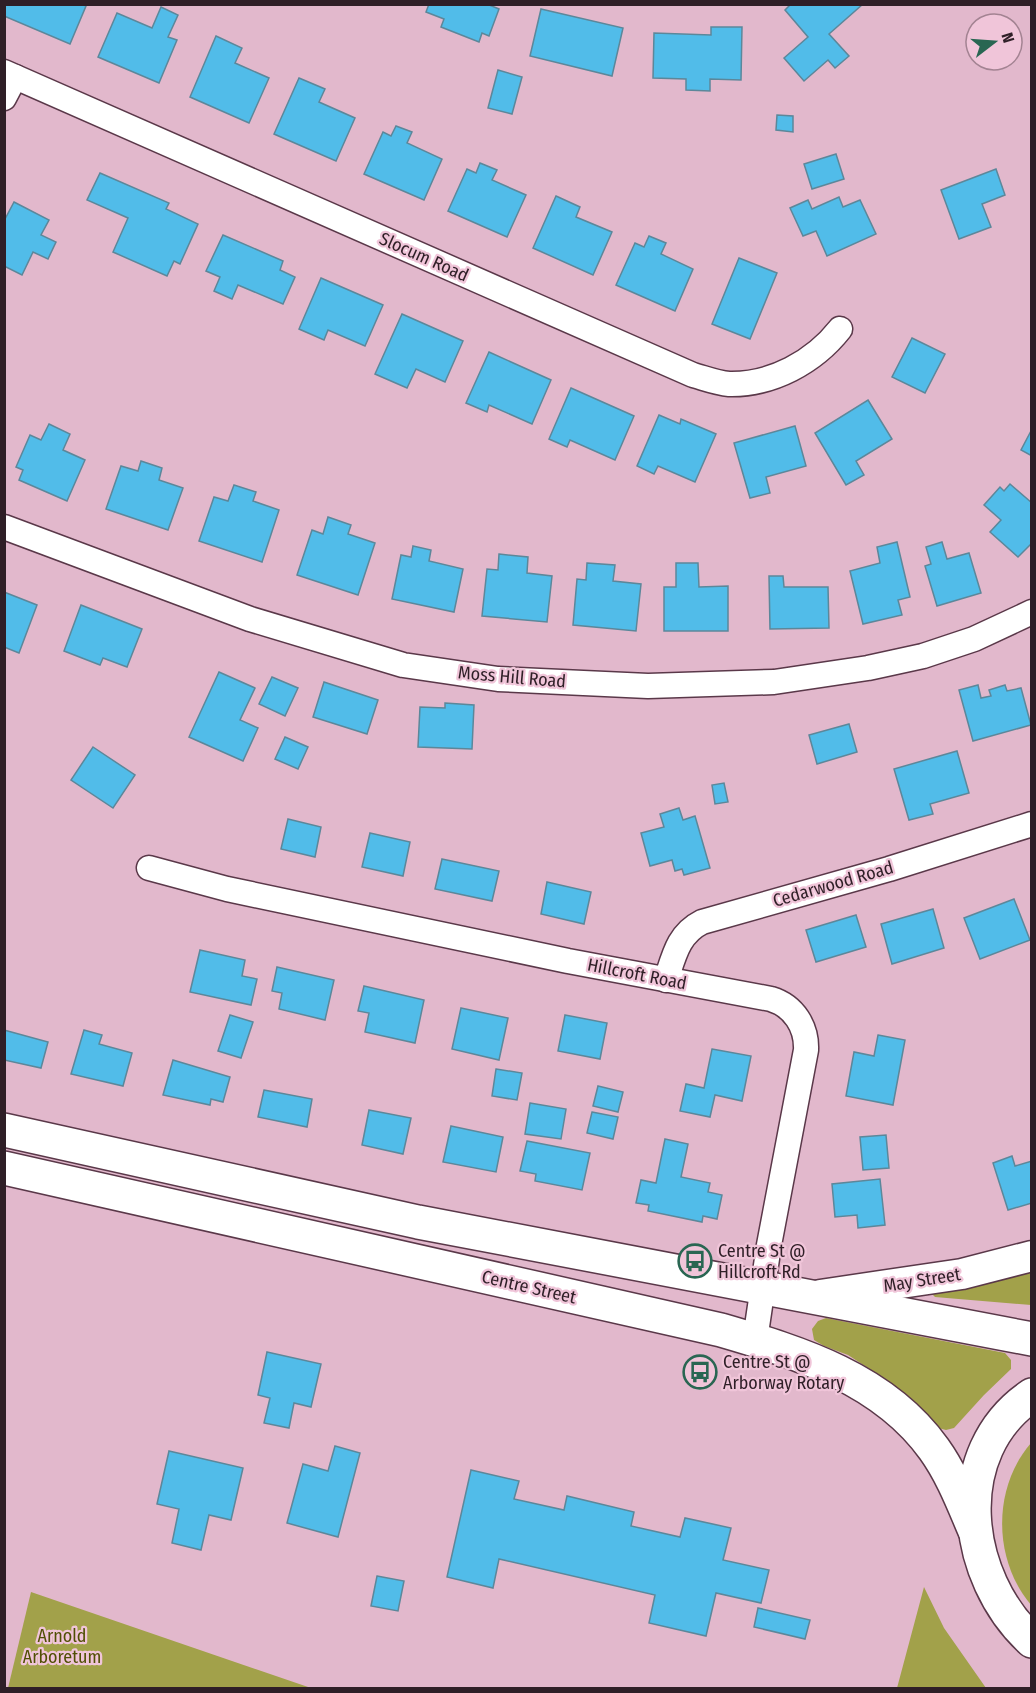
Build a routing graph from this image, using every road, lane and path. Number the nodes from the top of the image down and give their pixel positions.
1 (8, 82) edge
2 (840, 329) dead end
3 (4, 527) edge
4 (1032, 612) edge
5 (1032, 824) edge
6 (149, 868) dead end
7 (666, 980) junction
8 (4, 1130) edge
9 (4, 1168) edge
10 (1032, 1256) edge
11 (762, 1288) junction
12 (810, 1297) junction
13 (1032, 1339) edge
14 (755, 1340) junction
15 (1032, 1395) edge
16 (975, 1531) junction
17 (1024, 1633) edge
18 (1032, 1655) edge

1 - 2 street, Slocum Road
3 - 4 street, Moss Hill Road
5 - 7 street, Cedarwood Road
6 - 7 street, Hillcroft Road
7 - 11 street, Hillcroft Road
8 - 11 highway
9 - 14 highway, Centre Street
10 - 12 street, May Street
11 - 12 highway
11 - 14 street, Hillcroft Road
12 - 13 highway
14 - 16 highway, Centre Street
15 - 16 highway, Centre Street
16 - 17 highway, Centre Street
17 - 18 highway, Centre Street

